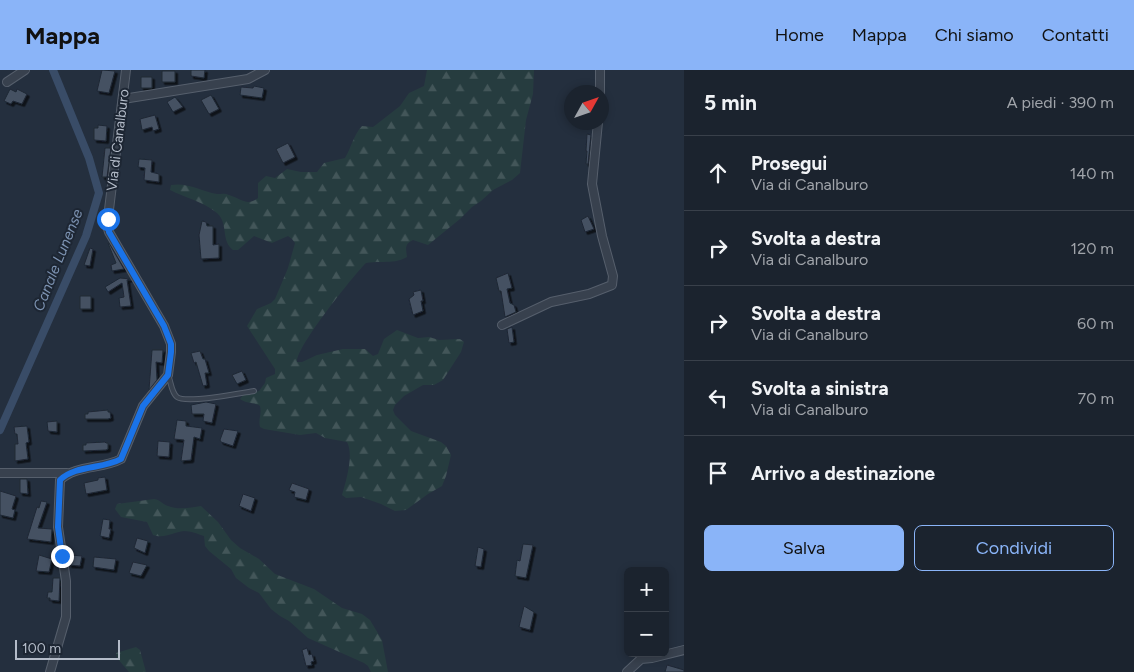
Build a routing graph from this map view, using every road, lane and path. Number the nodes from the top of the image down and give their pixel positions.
1 (25, 70) edge
2 (126, 70) edge
3 (265, 70) edge
4 (600, 70) edge
5 (7, 82) dead end
6 (600, 85) edge
7 (123, 98) junction
8 (597, 130) edge
9 (502, 326) dead end
10 (168, 375) junction
11 (254, 391) dead end
12 (0, 473) edge
13 (67, 473) junction
14 (684, 650) edge
15 (50, 672) edge
16 (627, 672) edge

1 - 5 street
2 - 7 street, Via di Canalburo
3 - 7 street
4 - 6 street
7 - 10 street, Via di Canalburo
8 - 9 street
10 - 11 lane
10 - 13 street
12 - 13 street
13 - 15 street
14 - 16 street

